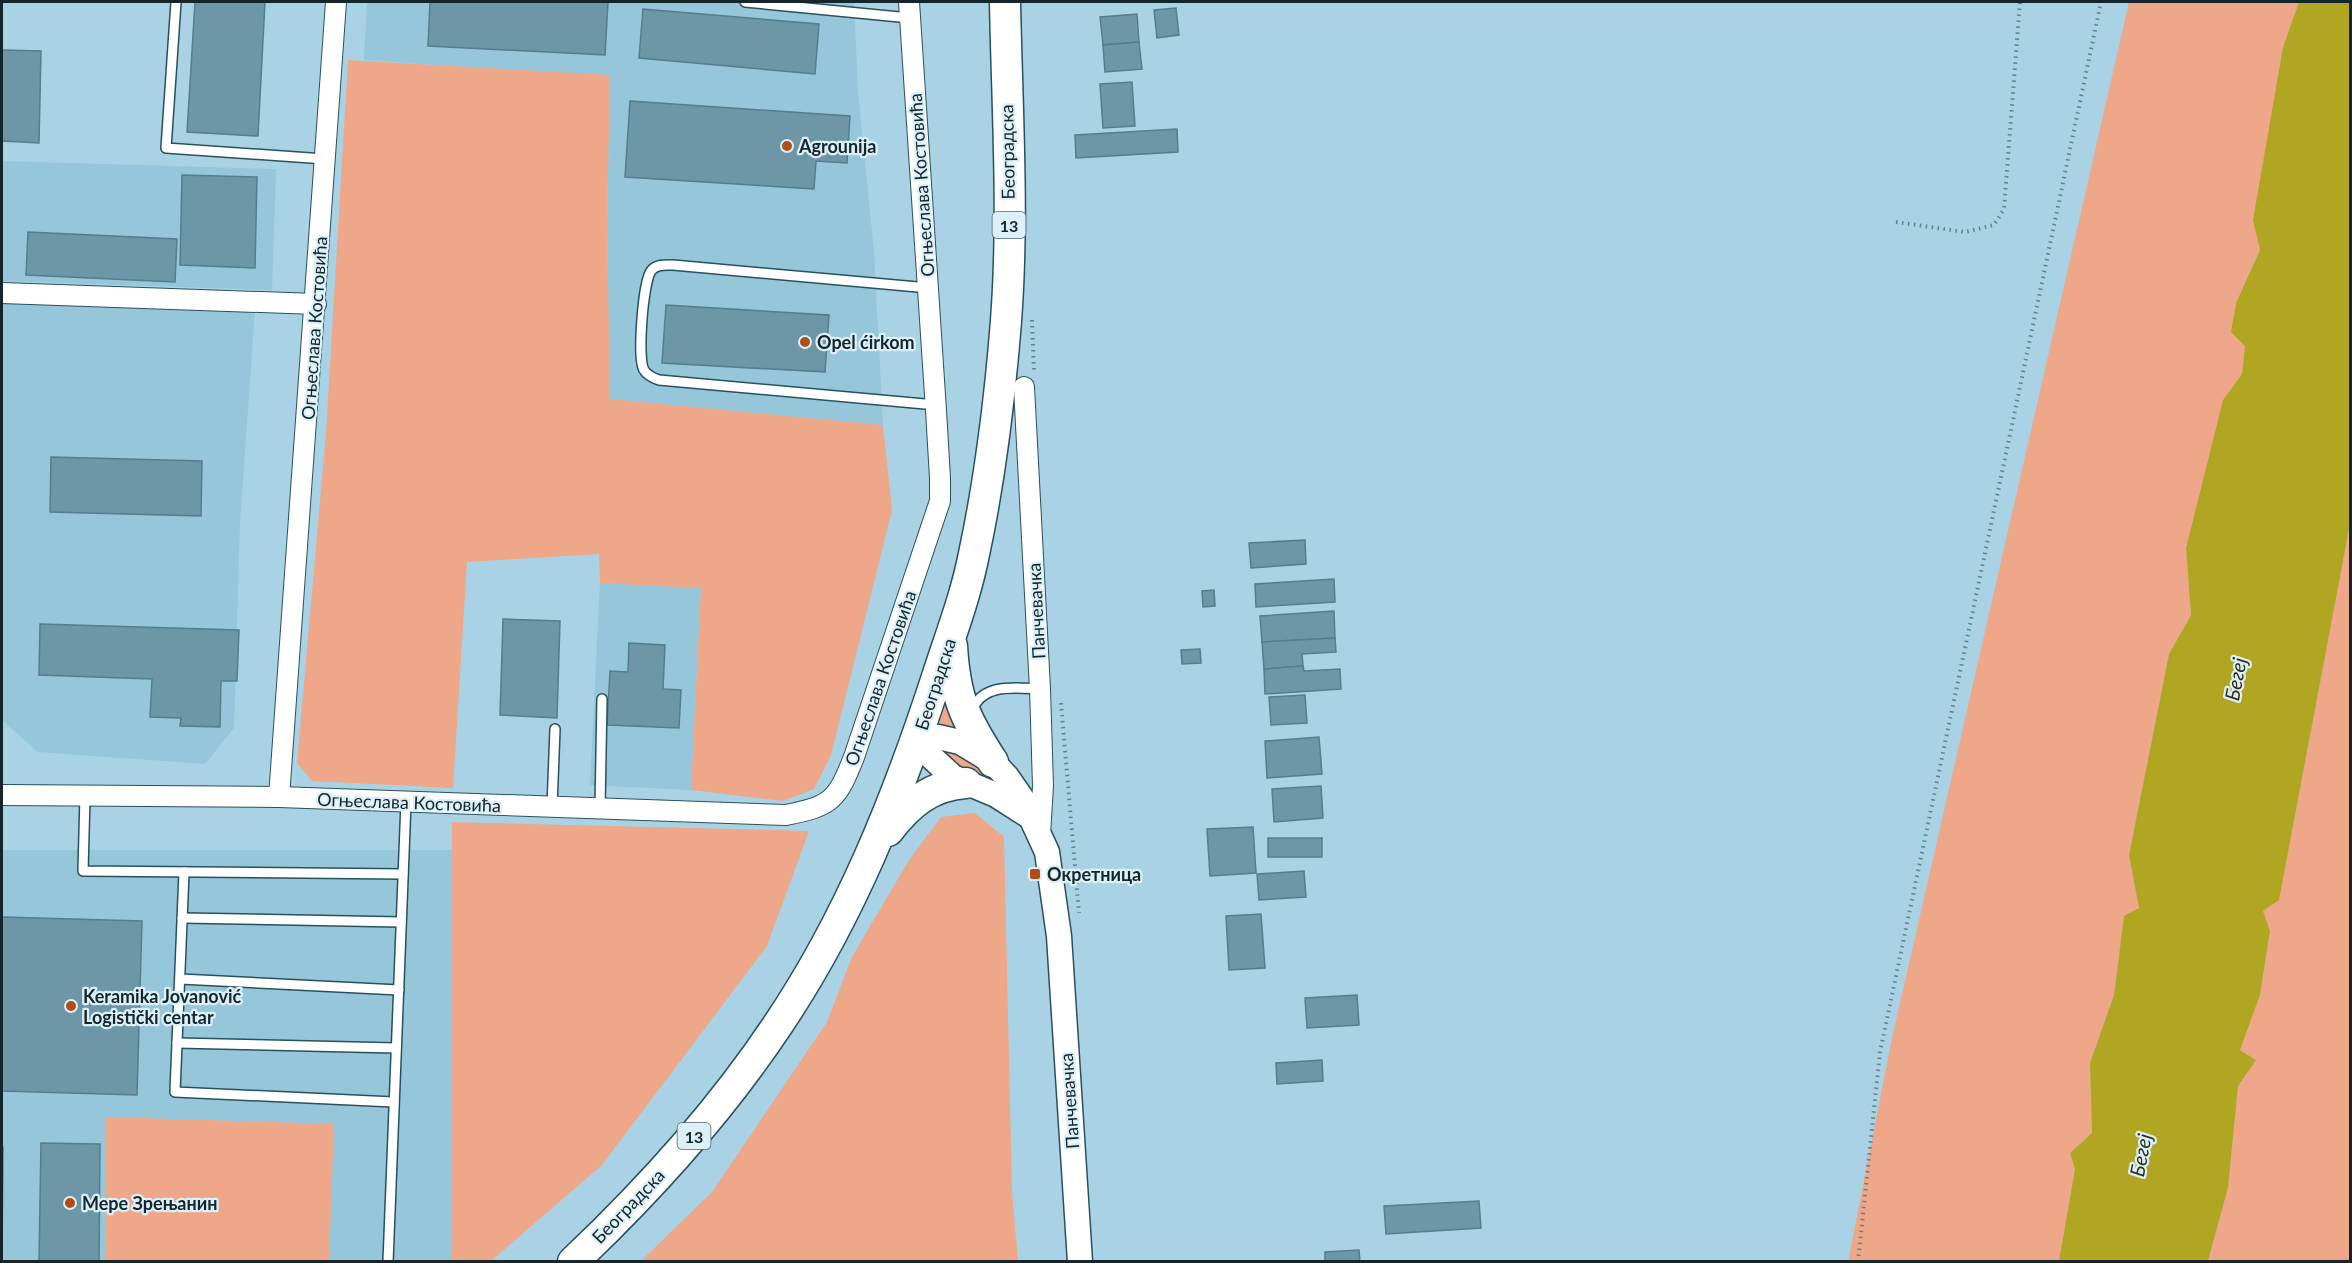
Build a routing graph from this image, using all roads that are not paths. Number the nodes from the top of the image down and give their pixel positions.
1 (176, 2) edge
2 (336, 2) edge
3 (745, 2) edge
4 (1005, 2) edge
5 (909, 10) edge
6 (325, 159) junction
7 (929, 288) junction
8 (2, 293) edge
9 (316, 304) junction
10 (1024, 387) dead end
11 (936, 405) junction
12 (952, 631) junction
13 (1040, 689) junction
14 (602, 699) dead end
15 (969, 722) junction
16 (555, 729) dead end
17 (916, 740) junction
18 (993, 762) junction
19 (966, 783) junction
20 (2, 795) edge
21 (85, 796) junction
22 (279, 797) junction
23 (406, 802) junction
24 (552, 807) junction
25 (600, 808) junction
26 (1036, 826) junction
27 (875, 847) junction
28 (184, 872) junction
29 (403, 874) junction
30 (182, 918) junction
31 (401, 922) junction
32 (180, 979) junction
33 (399, 990) junction
34 (177, 1043) junction
35 (396, 1048) junction
36 (394, 1102) junction
37 (388, 1262) edge
38 (573, 1262) edge
39 (1080, 1262) edge

1 - 6 lane
2 - 6 street, Огњеслава Костовића
3 - 5 lane
4 - 12 main road, Београдска / 13
5 - 7 street, Огњеслава Костовића
6 - 9 street, Огњеслава Костовића
7 - 11 street, Огњеслава Костовића
7 - 11 lane
8 - 9 street
9 - 22 street, Огњеслава Костовића
10 - 13 street, Панчевачка
11 - 25 street, Огњеслава Костовића
12 - 15 main road
12 - 17 main road, Београдска / 13
13 - 15 lane
13 - 26 street, Панчевачка
14 - 25 lane
15 - 18 main road
16 - 24 lane
17 - 18 street
17 - 19 street
17 - 27 main road, Београдска / 13
18 - 26 street
19 - 26 street
19 - 27 main road
20 - 21 street, Огњеслава Костовића
21 - 22 street, Огњеслава Костовића
21 - 28 lane
22 - 23 street, Огњеслава Костовића
23 - 24 street, Огњеслава Костовића
23 - 29 lane
24 - 25 street, Огњеслава Костовића
26 - 39 street, Панчевачка
27 - 38 main road, Београдска / 13
28 - 29 lane
28 - 30 lane
29 - 31 lane
30 - 31 lane
30 - 32 lane
31 - 33 lane
32 - 33 lane
32 - 34 lane
33 - 35 lane
34 - 35 lane
34 - 36 lane
35 - 36 lane
36 - 37 lane

